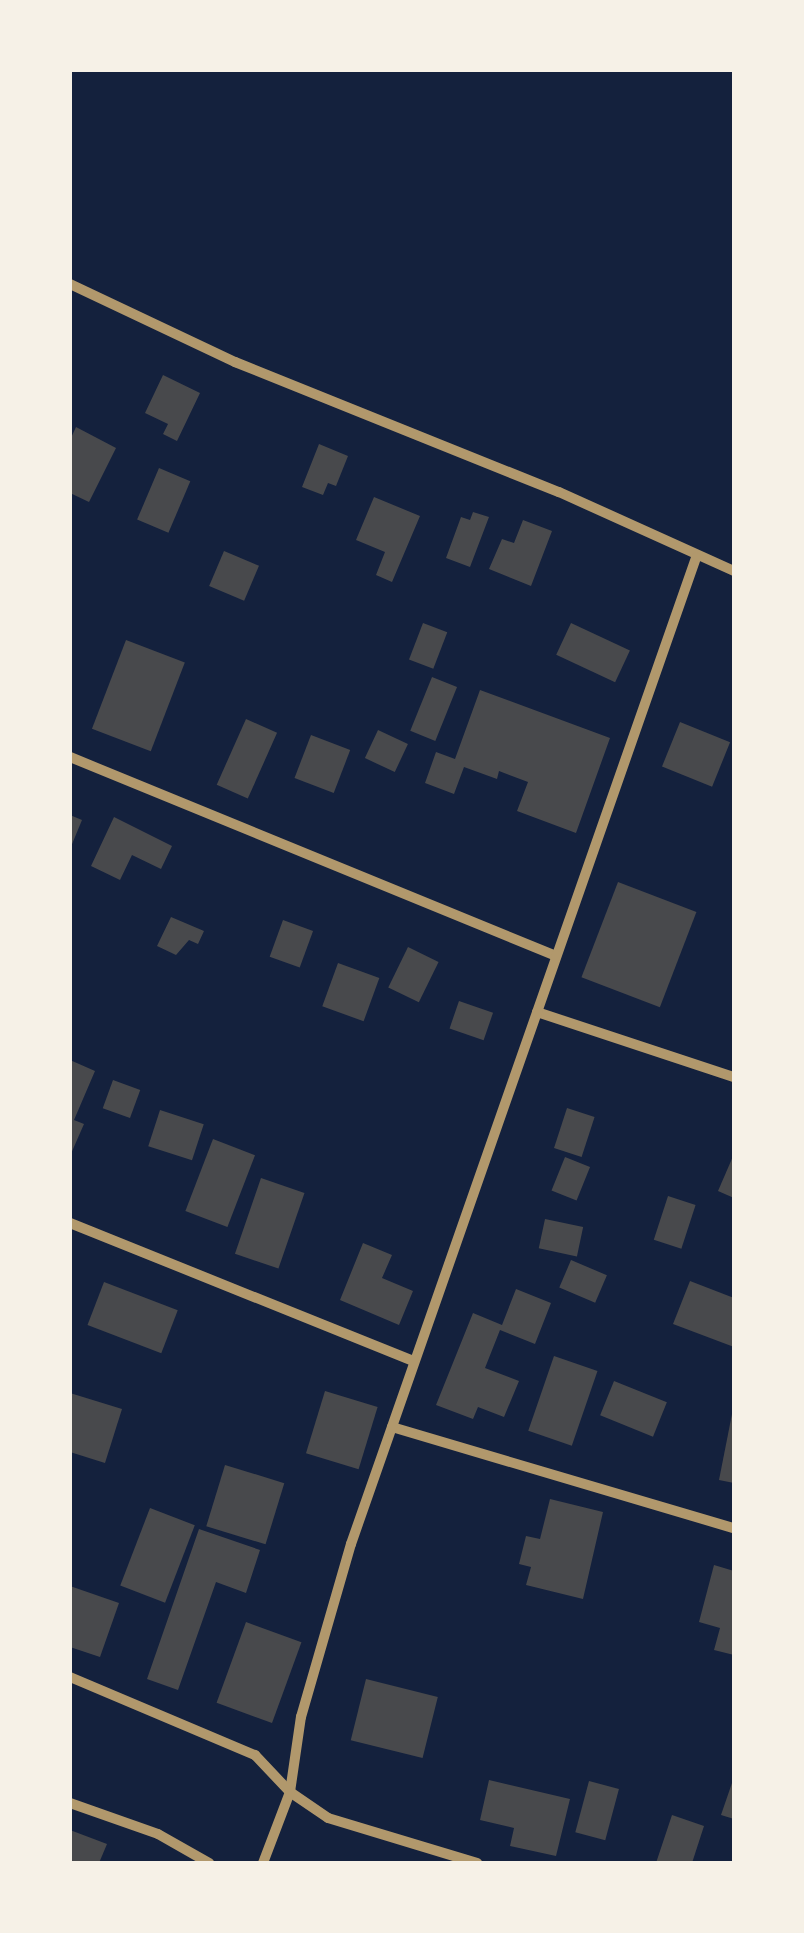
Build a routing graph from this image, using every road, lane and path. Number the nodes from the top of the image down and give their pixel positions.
1 (70, 284) edge
2 (696, 558) junction
3 (734, 572) edge
4 (70, 757) edge
5 (556, 956) junction
6 (537, 1012) junction
7 (734, 1077) edge
8 (70, 1222) edge
9 (413, 1361) junction
10 (392, 1427) junction
11 (734, 1528) edge
12 (70, 1677) edge
13 (290, 1792) junction
14 (70, 1802) edge
15 (208, 1863) edge
16 (264, 1863) edge
17 (477, 1863) edge

1 - 2 street
2 - 3 street
2 - 5 street
4 - 5 street
5 - 6 street
6 - 7 street
6 - 9 street
8 - 9 street
9 - 10 street
10 - 11 street
10 - 13 street
12 - 13 street
13 - 16 street
13 - 17 street
14 - 15 street

